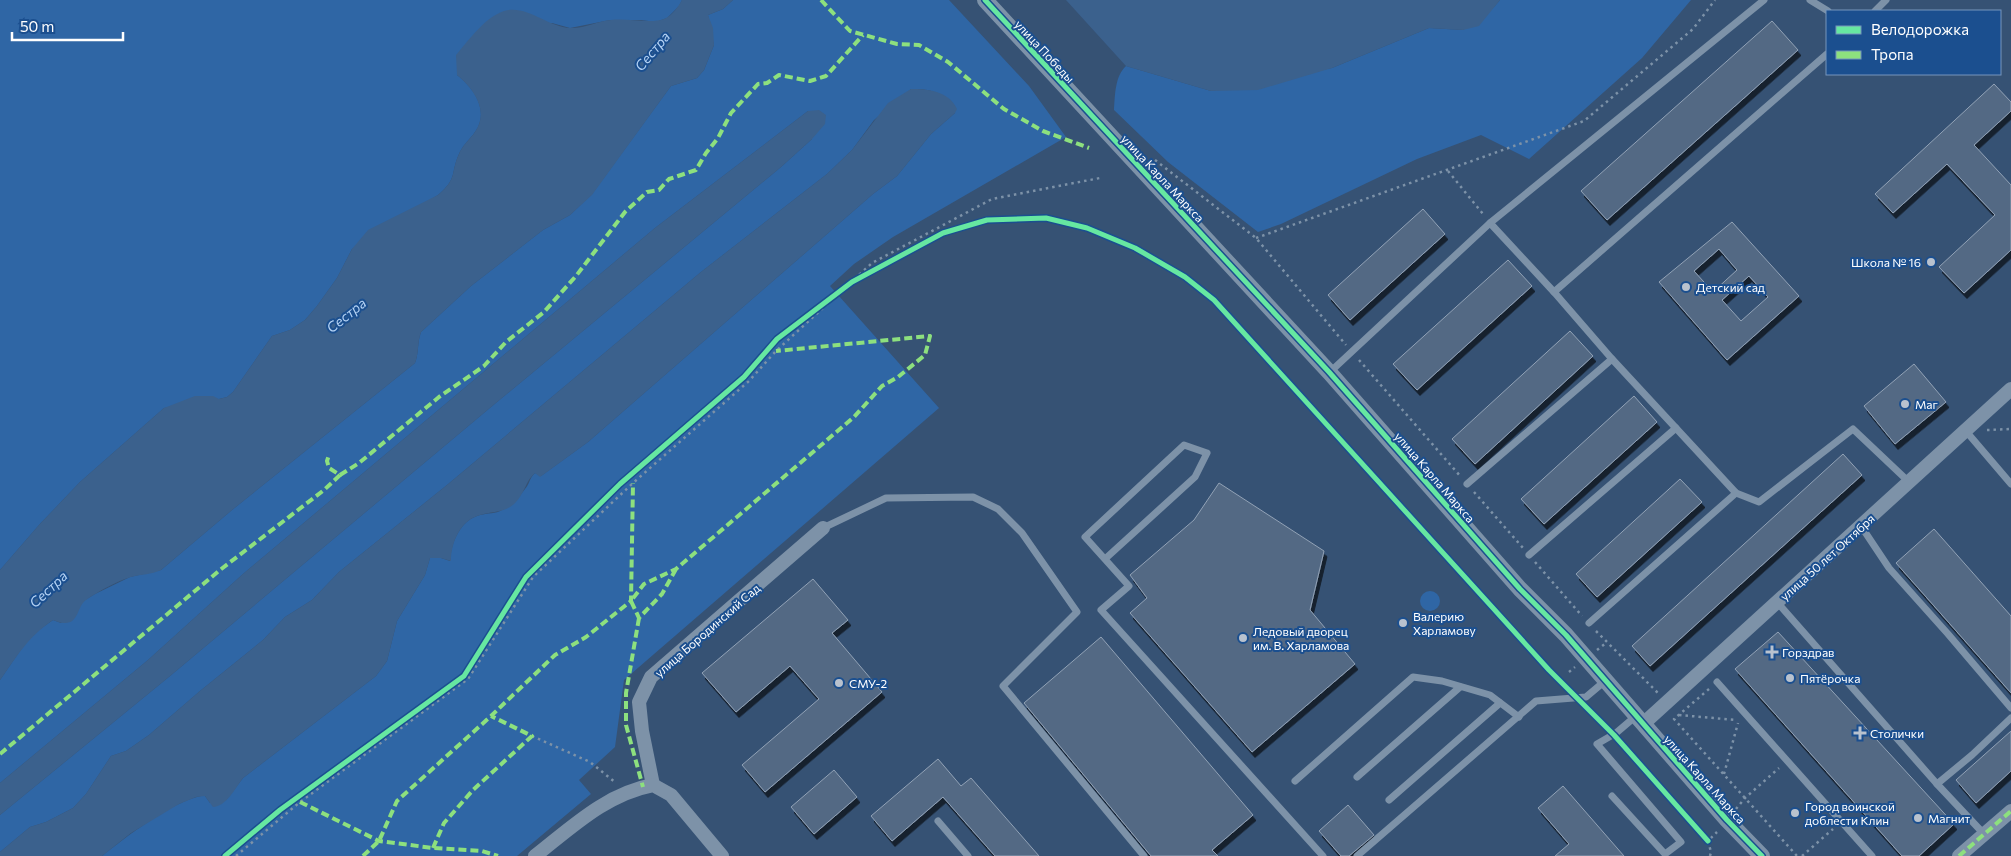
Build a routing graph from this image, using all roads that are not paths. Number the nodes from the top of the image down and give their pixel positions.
1 (985, 0) edge
2 (1764, 0) edge
3 (1810, 0) edge
4 (1886, 0) edge
5 (1826, 10) edge
6 (1876, 10) edge
7 (1826, 55) edge
8 (1091, 115) joint
9 (1490, 223) junction
10 (1554, 292) junction
11 (1612, 358) junction
12 (1330, 372) junction
13 (2011, 389) edge
14 (1676, 428) junction
15 (1965, 430) junction
16 (1909, 482) junction
17 (1467, 484) road end
18 (2011, 484) edge
19 (1736, 493) junction
20 (1861, 526) junction
21 (823, 528) joint
22 (1529, 555) road end
23 (1105, 559) junction
24 (1776, 602) junction
25 (1589, 623) road end
26 (1605, 681) junction
27 (1717, 682) road end
28 (1460, 687) junction
29 (1500, 703) junction
30 (2011, 708) edge
31 (1519, 716) junction
32 (2011, 718) edge
33 (1639, 720) junction
34 (1358, 777) dead end
35 (1295, 781) dead end
36 (653, 784) junction
37 (1937, 784) junction
38 (1612, 796) dead end
39 (1389, 800) dead end
40 (2011, 810) edge
41 (938, 821) dead end
42 (1984, 834) junction
43 (1756, 854) edge
44 (535, 856) edge
45 (722, 856) edge
46 (968, 856) edge
47 (1144, 856) edge
48 (1323, 856) edge
49 (1357, 856) edge
50 (1872, 856) edge
51 (1958, 856) edge

1 - 8 street, улица Победы
2 - 9 lane
3 - 5 lane
4 - 6 lane
7 - 10 lane
8 - 12 street, улица Карла Маркса
9 - 10 lane
9 - 12 lane
10 - 11 lane
11 - 14 lane
11 - 17 lane
12 - 26 street, улица Карла Маркса
13 - 15 street, улица 50 лет Октября
14 - 19 lane
14 - 22 lane
15 - 16 street, улица 50 лет Октября
15 - 18 lane
16 - 19 lane
16 - 20 street, улица 50 лет Октября
19 - 25 lane
20 - 24 street, улица 50 лет Октября
20 - 30 lane
21 - 36 street, улица Бородинский Сад
21 - 47 lane
23 - 23 lane
23 - 48 lane
24 - 33 street, улица 50 лет Октября
24 - 37 lane
26 - 31 lane
26 - 33 street, улица Карла Маркса
27 - 50 lane
28 - 29 lane
28 - 34 lane
28 - 35 lane
29 - 31 lane
29 - 39 lane
31 - 49 lane
32 - 37 lane
33 - 38 lane
33 - 43 street, улица Карла Маркса
36 - 44 street
36 - 45 street
37 - 42 lane
40 - 42 street
41 - 46 lane
42 - 51 street

